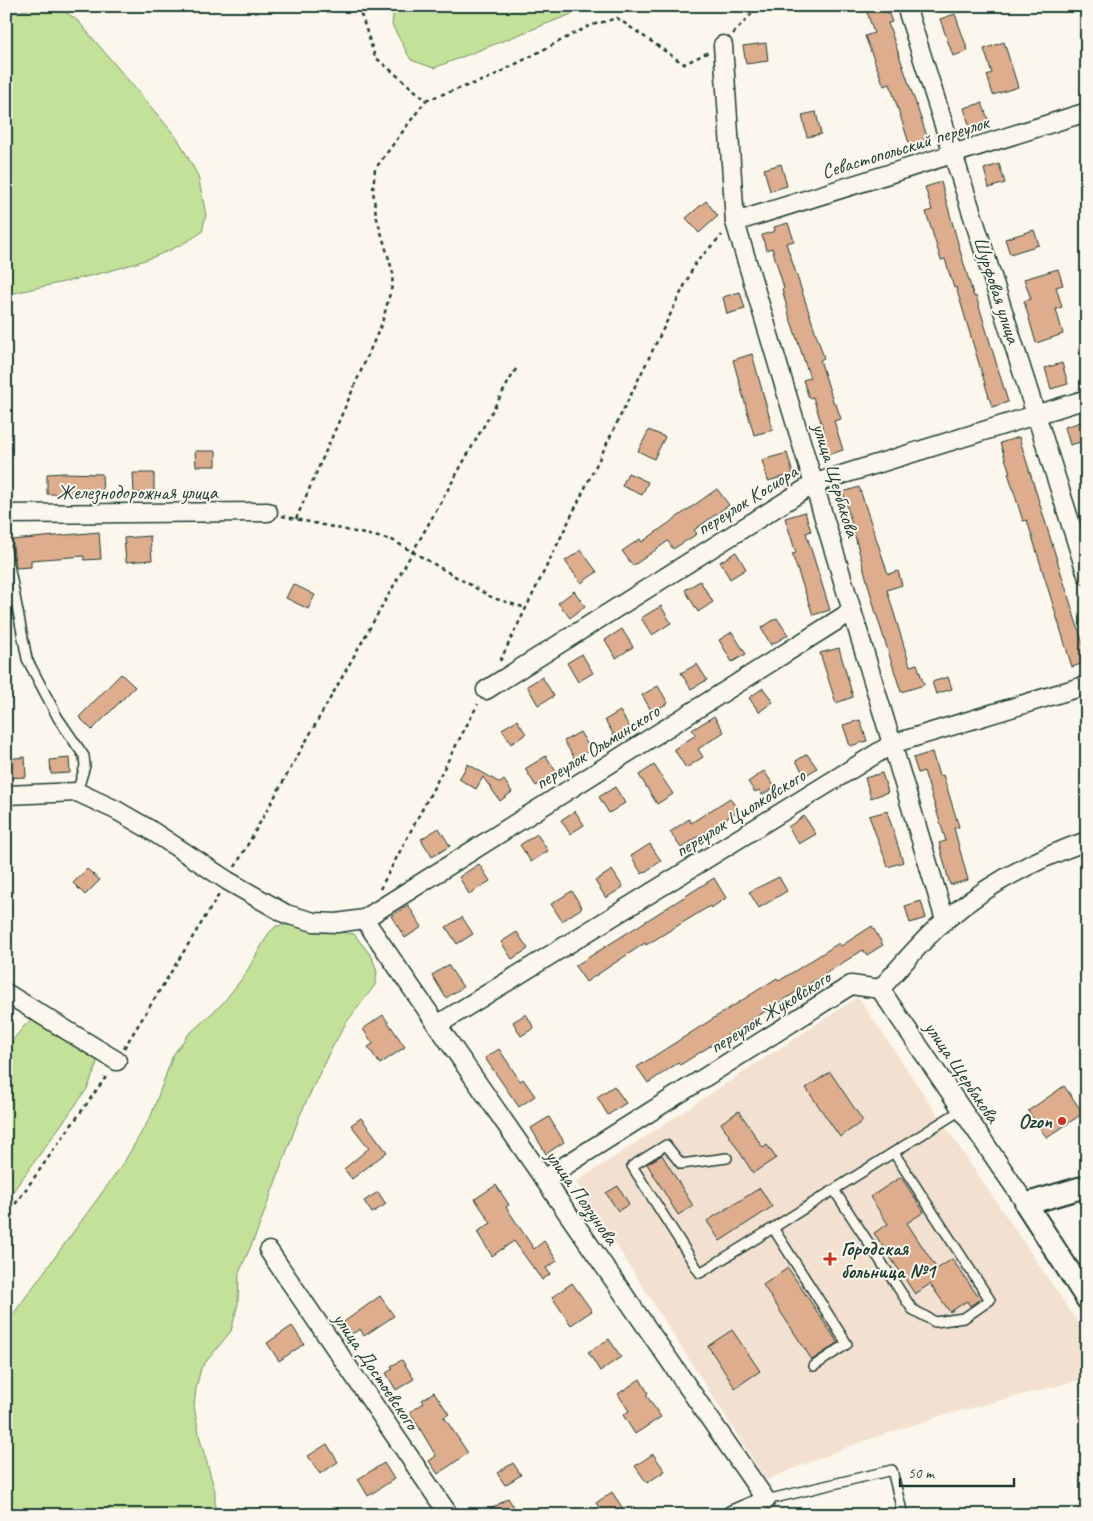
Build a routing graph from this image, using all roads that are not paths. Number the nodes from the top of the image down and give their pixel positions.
1 (906, 6) edge
2 (723, 45) road end
3 (1087, 112) edge
4 (954, 154) junction
5 (735, 222) junction
6 (1087, 399) edge
7 (1036, 414) junction
8 (815, 483) junction
9 (268, 512) road end
10 (6, 514) edge
11 (6, 549) edge
12 (1087, 575) edge
13 (852, 611) junction
14 (1087, 685) edge
15 (486, 690) road end
16 (892, 744) junction
17 (77, 792) junction
18 (6, 795) edge
19 (1087, 841) edge
20 (364, 919) junction
21 (945, 920) junction
22 (880, 989) junction
23 (6, 993) edge
24 (437, 1025) junction
25 (117, 1061) road end
26 (961, 1110) junction
27 (894, 1153) junction
28 (727, 1158) dead end
29 (544, 1179) junction
30 (1087, 1186) edge
31 (834, 1190) junction
32 (1026, 1204) junction
33 (773, 1228) junction
34 (269, 1251) dead end
35 (1085, 1292) edge
36 (814, 1366) dead end
37 (766, 1500) junction
38 (737, 1514) edge
39 (449, 1515) edge
40 (902, 1515) edge

1 - 4 street, Шурфовая улица
2 - 5 street, улица Щербакова
3 - 4 street, Севастопольский переулок
4 - 5 street, Севастопольский переулок
4 - 7 street, Шурфовая улица
5 - 8 street, улица Щербакова
6 - 7 street, переулок Косиора
7 - 8 street, переулок Косиора
7 - 12 street, Шурфовая улица
8 - 13 street, улица Щербакова
8 - 15 street, переулок Косиора
9 - 10 street, Железнодорожная улица
11 - 17 lane
13 - 16 street, улица Щербакова
13 - 20 street, переулок Ольминского
14 - 16 street, переулок Циолковского
16 - 21 street, улица Щербакова
16 - 24 street, переулок Циолковского
17 - 18 street
17 - 20 street
19 - 21 street
20 - 24 street, улица Ползунова
21 - 22 street
22 - 26 street, улица Щербакова
22 - 29 street, переулок Жуковского
23 - 25 street
24 - 29 street, улица Ползунова
26 - 27 lane
26 - 32 street, улица Щербакова
27 - 31 lane
27 - 31 lane
28 - 33 lane
29 - 37 street, улица Ползунова
30 - 32 street
31 - 33 lane
32 - 35 street
33 - 36 lane
34 - 39 street, улица Достоевского
37 - 38 street
37 - 40 lane

